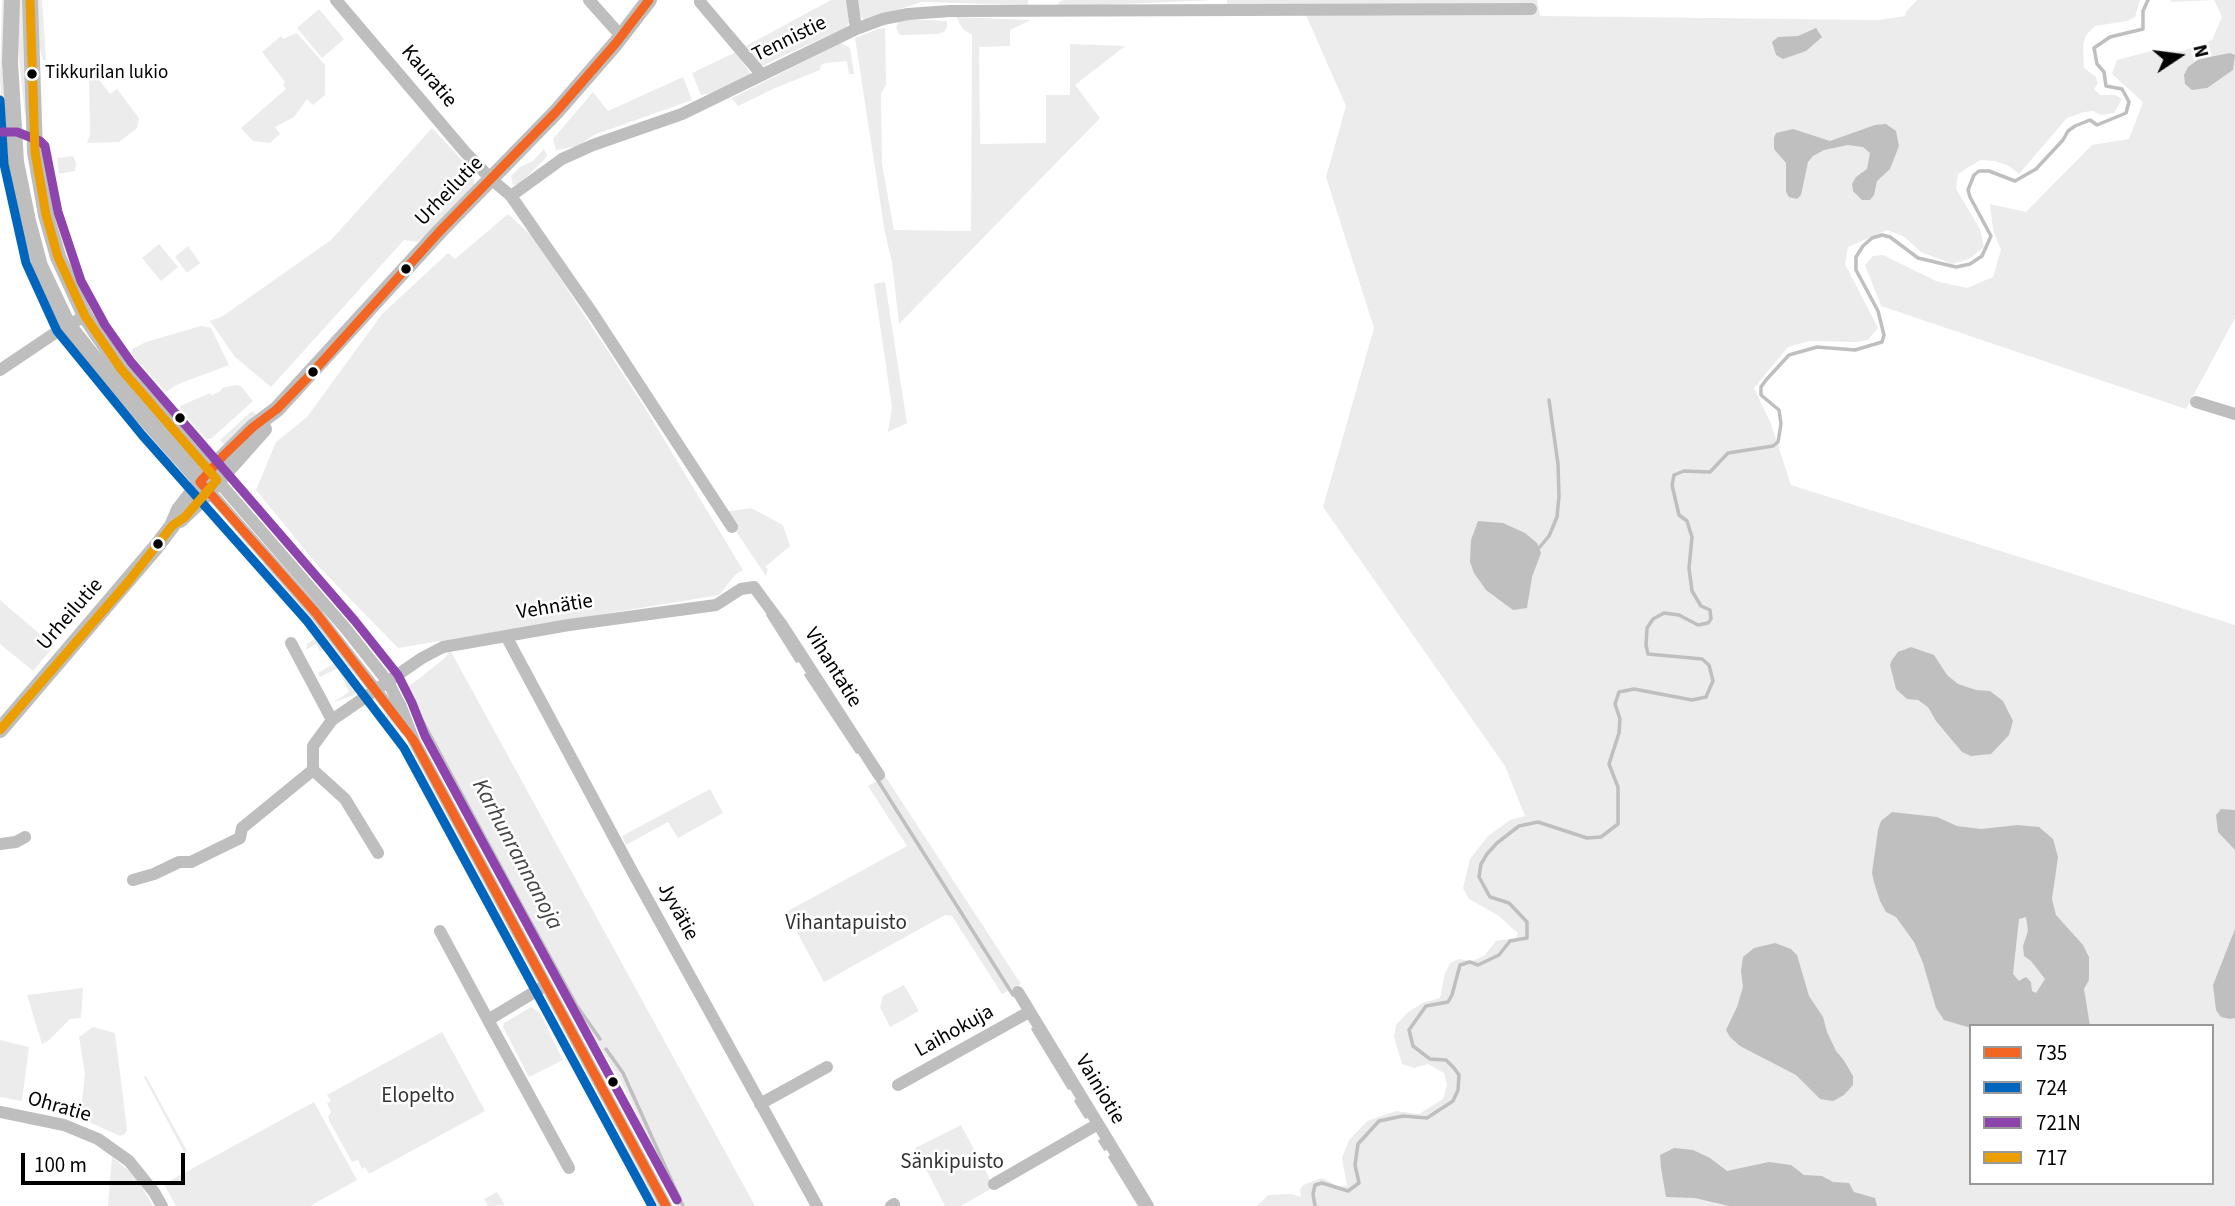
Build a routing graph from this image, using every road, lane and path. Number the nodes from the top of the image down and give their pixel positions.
1 (12, 0) edge
2 (30, 0) edge
3 (336, 0) edge
4 (589, 0) edge
5 (649, 0) edge
6 (852, 0) edge
7 (700, 2) edge
8 (1531, 9) dead end
9 (856, 29) junction
10 (621, 36) junction
11 (762, 75) junction
12 (7, 144) edge
13 (36, 152) junction
14 (8, 161) edge
15 (491, 179) junction
16 (511, 196) junction
17 (85, 316) junction
18 (68, 325) junction
19 (0, 370) edge
20 (2196, 402) dead end
21 (2235, 414) edge
22 (209, 481) junction
23 (732, 527) dead end
24 (748, 587) joint
25 (506, 636) junction
26 (291, 643) dead end
27 (382, 686) junction
28 (332, 720) junction
29 (0, 730) edge
30 (313, 770) junction
31 (879, 775) dead end
32 (25, 837) dead end
33 (0, 844) edge
34 (378, 853) dead end
35 (133, 880) dead end
36 (440, 931) dead end
37 (546, 985) junction
38 (1018, 992) dead end
39 (1030, 1012) junction
40 (488, 1020) junction
41 (827, 1067) dead end
42 (898, 1085) dead end
43 (760, 1104) junction
44 (0, 1112) edge
45 (1098, 1124) junction
46 (569, 1168) dead end
47 (994, 1184) dead end
48 (162, 1206) edge
49 (666, 1206) edge
50 (817, 1206) edge
51 (1148, 1206) edge

1 - 12 main road
2 - 13 main road
3 - 15 street, Kauratie
4 - 10 street
5 - 10 main road, Urheilutie
6 - 9 street
7 - 11 street
8 - 9 street, Tennistie
9 - 11 street, Tennistie
10 - 15 main road, Urheilutie
11 - 16 street, Tennistie
12 - 13 main road
12 - 14 main road
13 - 14 main road
13 - 17 main road
14 - 18 main road
15 - 16 street, Kauratie
15 - 22 main road, Urheilutie
16 - 23 street, Kauratie
17 - 18 street
17 - 22 main road
18 - 19 street
18 - 22 main road
20 - 21 street
22 - 27 street
22 - 29 main road, Urheilutie
24 - 25 street, Vehnätie
24 - 31 street, Vihantatie
25 - 27 street, Vehnätie
25 - 43 street, Jyvätie
26 - 28 street
27 - 28 street, Vehnätie
27 - 37 street
28 - 30 street
30 - 34 street
30 - 35 street
32 - 33 street
36 - 40 street
37 - 40 street
37 - 49 street
38 - 39 street, Vainiotie
39 - 42 street, Laihokuja
39 - 45 street, Vainiotie
40 - 46 street
41 - 43 street
43 - 50 street, Jyvätie
44 - 48 street, Ohratie
45 - 47 street
45 - 51 street, Vainiotie

